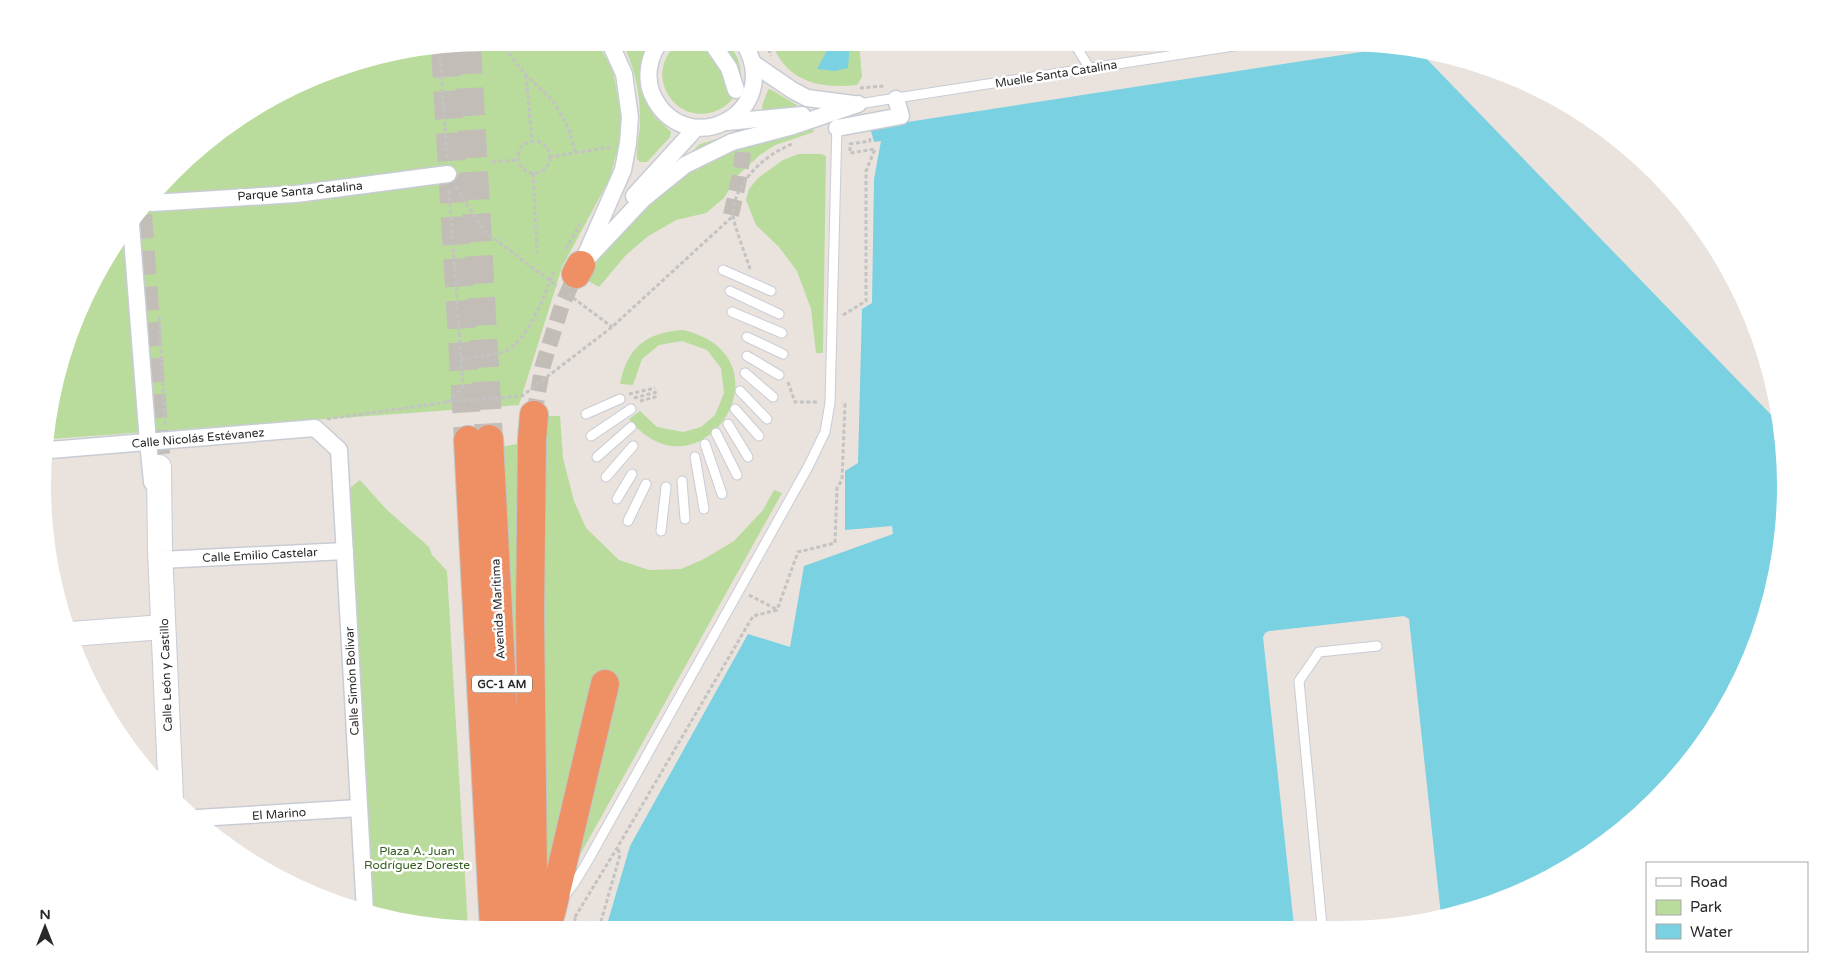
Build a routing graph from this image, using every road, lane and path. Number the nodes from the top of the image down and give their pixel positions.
1 (508, 51) edge
2 (614, 51) edge
3 (655, 51) edge
4 (717, 51) edge
5 (748, 51) edge
6 (769, 51) edge
7 (1079, 51) edge
8 (1203, 51) edge
9 (440, 54) edge
10 (772, 60) dead end
11 (754, 64) junction
12 (1090, 69) junction
13 (526, 75) junction
14 (736, 90) tunnel mouth
15 (854, 97) junction
16 (896, 99) junction
17 (725, 123) junction
18 (836, 125) junction
19 (696, 128) junction
20 (800, 141) dead end
21 (532, 142) junction
22 (612, 142) dead end
23 (611, 147) junction
24 (575, 152) junction
25 (608, 156) dead end
26 (550, 157) junction
27 (518, 160) junction
28 (492, 162) dead end
29 (533, 173) junction
30 (448, 174) junction
31 (156, 203) edge
32 (584, 217) dead end
33 (132, 234) edge
34 (537, 253) dead end
35 (565, 268) junction
36 (723, 270) dead end
37 (730, 291) dead end
38 (771, 291) dead end
39 (732, 312) dead end
40 (779, 314) dead end
41 (844, 315) dead end
42 (159, 317) dead end
43 (612, 326) junction
44 (782, 333) dead end
45 (748, 337) dead end
46 (783, 354) dead end
47 (747, 356) dead end
48 (461, 359) junction
49 (745, 373) dead end
50 (778, 375) dead end
51 (740, 391) dead end
52 (621, 397) joint
53 (773, 397) dead end
54 (631, 399) dead end
55 (448, 402) junction
56 (830, 403) junction
57 (735, 409) dead end
58 (631, 410) dead end
59 (586, 414) dead end
60 (534, 415) tunnel mouth
61 (767, 418) dead end
62 (322, 420) dead end
63 (728, 424) dead end
64 (631, 427) dead end
65 (716, 433) dead end
66 (591, 436) dead end
67 (759, 436) dead end
68 (166, 441) junction
69 (148, 442) junction
70 (705, 444) dead end
71 (633, 446) dead end
72 (53, 450) edge
73 (339, 450) joint
74 (748, 456) dead end
75 (597, 457) dead end
76 (695, 457) dead end
77 (160, 467) tunnel mouth
78 (632, 474) dead end
79 (737, 475) dead end
80 (606, 477) dead end
81 (682, 481) dead end
82 (646, 484) dead end
83 (666, 487) dead end
84 (722, 494) dead end
85 (617, 499) dead end
86 (704, 509) dead end
87 (685, 519) dead end
88 (628, 521) dead end
89 (661, 531) dead end
90 (345, 551) junction
91 (165, 557) junction
92 (762, 603) dead end
93 (777, 610) junction
94 (163, 627) junction
95 (77, 634) edge
96 (1377, 646) dead end
97 (605, 684) dead end
98 (170, 784) edge
99 (359, 808) junction
100 (205, 818) edge
101 (617, 848) junction
102 (365, 903) edge
103 (557, 919) edge
104 (494, 921) edge
105 (514, 921) edge
106 (524, 921) edge
107 (601, 921) edge
108 (1322, 921) edge

1 - 13 path
2 - 35 street
3 - 19 street
4 - 14 street
5 - 11 street
6 - 10 path
7 - 12 lane
8 - 12 lane, Muelle Santa Catalina
9 - 30 path
11 - 15 street
11 - 17 street
12 - 16 lane, Muelle Santa Catalina
13 - 21 path
13 - 24 path
15 - 16 lane, Muelle Santa Catalina
15 - 16 path
15 - 17 street
15 - 18 street
16 - 18 street
17 - 19 street
18 - 35 street
18 - 41 path
18 - 56 lane
19 - 35 street
20 - 43 path
21 - 26 path
21 - 27 path
22 - 23 path
23 - 24 path
23 - 25 path
24 - 26 path
26 - 29 path
27 - 28 path
27 - 29 path
29 - 34 path
30 - 31 street, Parque Santa Catalina
30 - 35 path
30 - 48 path
32 - 35 path
33 - 69 street, Calle León y Castillo
35 - 43 path
35 - 48 path
36 - 38 lane
37 - 40 lane
39 - 44 lane
42 - 68 path
43 - 55 path
45 - 46 lane
47 - 50 lane
48 - 55 path
49 - 53 lane
51 - 61 lane
52 - 54 path
52 - 59 lane
55 - 62 path
56 - 93 path
56 - 103 lane
57 - 67 lane
58 - 66 lane
60 - 106 highway
63 - 74 lane
64 - 75 lane
65 - 79 lane
68 - 69 street, Calle Nicolás Estévanez
68 - 73 street, Calle Nicolás Estévanez
69 - 72 street, Calle Nicolás Estévanez
69 - 91 street, Calle León y Castillo
70 - 84 lane
71 - 80 lane
73 - 90 street, Calle Simón Bolivar
76 - 86 lane
77 - 91 street, Calle León y Castillo
78 - 85 lane
81 - 87 lane
82 - 88 lane
83 - 89 lane
90 - 91 street, Calle Emilio Castelar
90 - 99 street, Calle Simón Bolivar
91 - 94 street, Calle León y Castillo
92 - 93 path
93 - 101 path
94 - 95 street
94 - 98 street, Calle León y Castillo
96 - 108 lane
97 - 103 highway
99 - 100 street, El Marino
99 - 102 street, Calle Simón Bolivar
101 - 103 path
101 - 107 path
104 - 105 highway, Avenida Marítima / GC-1 AM

